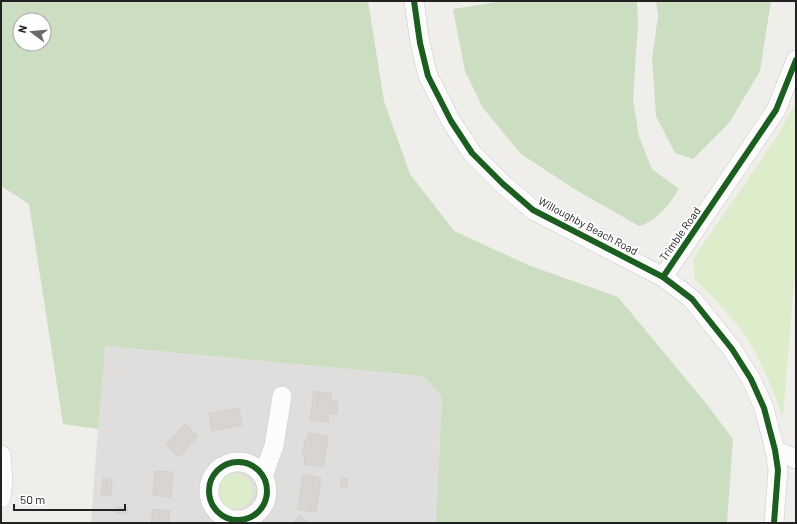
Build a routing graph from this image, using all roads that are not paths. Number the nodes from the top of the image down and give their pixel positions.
1 (414, 1) edge
2 (796, 60) edge
3 (663, 277) junction
4 (282, 396) dead end
5 (775, 450) junction
6 (1, 455) edge
7 (796, 459) edge
8 (263, 476) junction
9 (1, 498) edge
10 (218, 519) edge
11 (774, 523) edge

1 - 3 street, Willoughby Beach Road
2 - 3 street, Trimble Road
3 - 5 street, Trimble Road
4 - 8 street
5 - 7 street
5 - 11 street, Trimble Road
6 - 9 street
8 - 10 street
8 - 10 street

